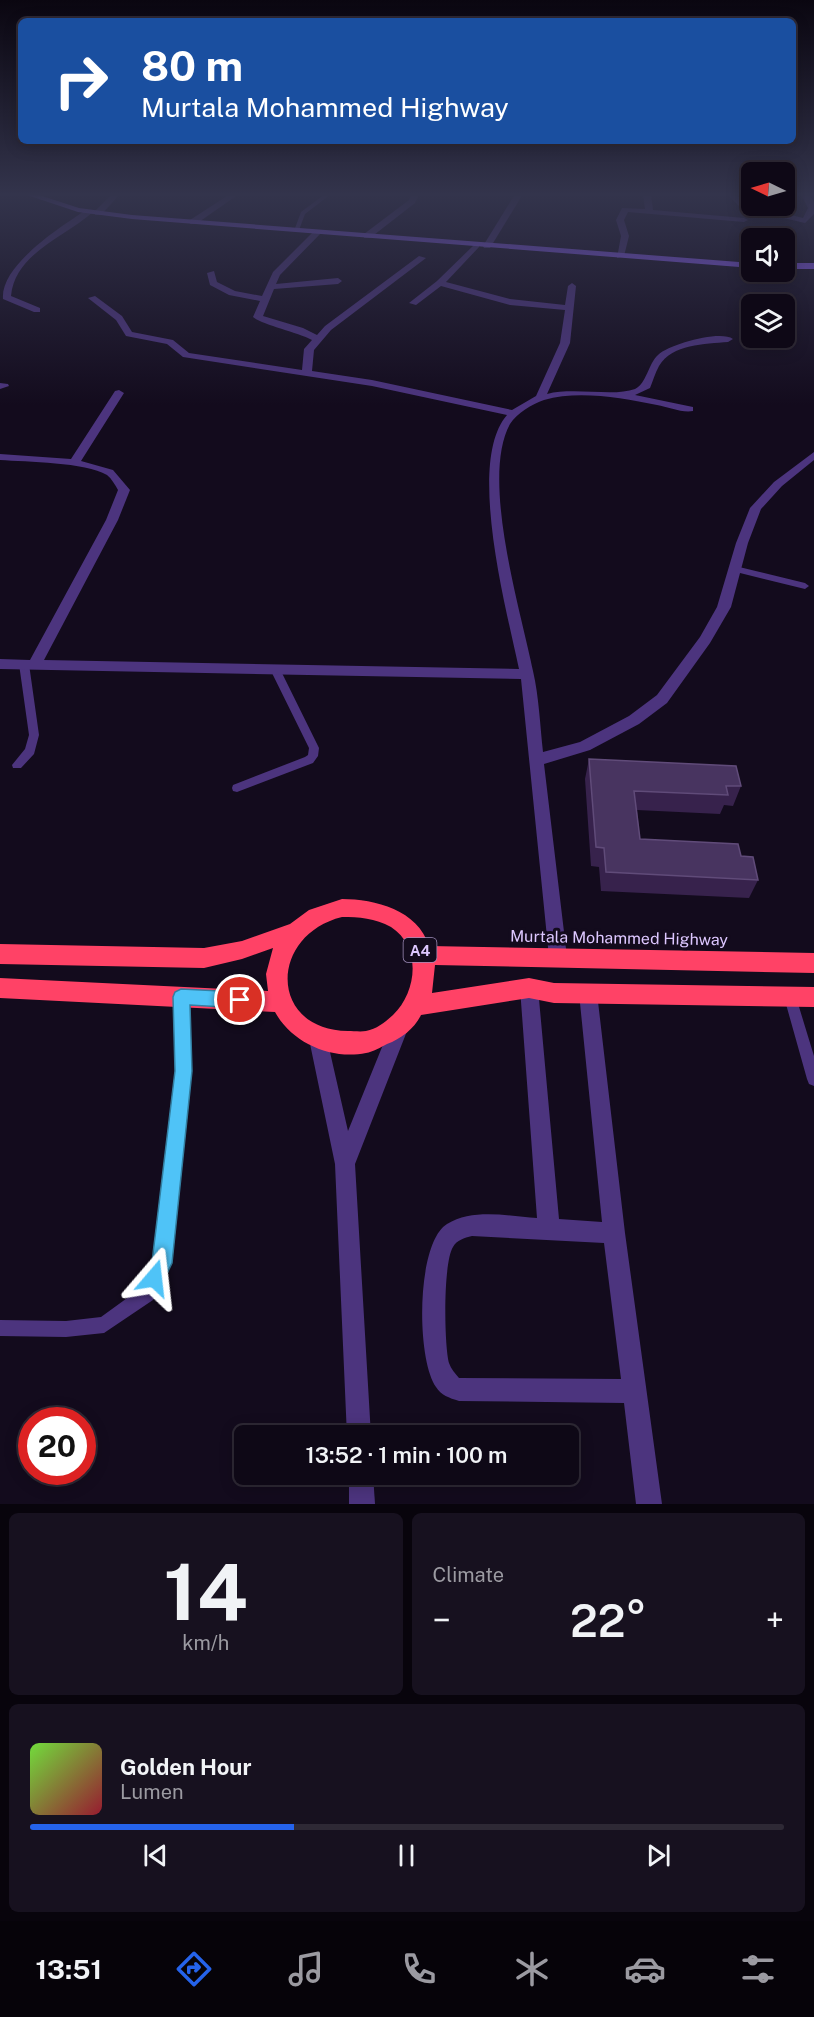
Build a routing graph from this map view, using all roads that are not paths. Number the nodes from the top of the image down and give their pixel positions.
1 (23, 264) edge
2 (286, 264) edge
3 (413, 264) edge
4 (458, 264) edge
5 (795, 266) edge
6 (814, 266) edge
7 (211, 273) dead end
8 (338, 281) dead end
9 (440, 283) junction
10 (572, 286) dead end
11 (271, 287) junction
12 (92, 298) dead end
13 (267, 299) junction
14 (413, 303) dead end
15 (569, 308) junction
16 (37, 310) dead end
17 (317, 339) junction
18 (728, 339) dead end
19 (307, 372) junction
20 (119, 393) dead end
21 (614, 396) junction
22 (540, 398) junction
23 (689, 409) dead end
24 (514, 413) junction
25 (814, 455) edge
26 (0, 457) edge
27 (73, 464) junction
28 (735, 570) junction
29 (805, 586) dead end
30 (0, 664) edge
31 (29, 664) junction
32 (275, 669) junction
33 (527, 674) junction
34 (537, 760) junction
35 (17, 765) dead end
36 (237, 788) dead end
37 (296, 931) junction
38 (0, 954) edge
39 (423, 955) junction
40 (558, 957) junction
41 (814, 963) edge
42 (0, 988) edge
43 (529, 988) junction
44 (588, 993) junction
45 (181, 997) junction
46 (790, 997) junction
47 (814, 997) edge
48 (280, 1002) junction
49 (417, 1005) junction
50 (400, 1026) junction
51 (318, 1039) junction
52 (814, 1079) edge
53 (345, 1164) junction
54 (549, 1229) junction
55 (614, 1233) junction
56 (0, 1328) edge
57 (635, 1391) junction
58 (358, 1425) edge
59 (361, 1485) edge
60 (362, 1504) edge
61 (649, 1504) edge

1 - 16 street
2 - 11 street
3 - 17 street
4 - 9 street
5 - 6 main road
7 - 13 street
8 - 11 street
9 - 14 street
9 - 15 street
10 - 15 street
11 - 13 street
12 - 19 street
13 - 17 street
15 - 22 street
17 - 19 street
18 - 21 street
19 - 24 street
20 - 27 street
21 - 22 street
21 - 23 street
22 - 24 street
24 - 33 street
25 - 28 street
26 - 27 street
27 - 31 street
28 - 29 lane
28 - 34 street
30 - 31 street
31 - 32 street
31 - 35 lane
32 - 33 street
32 - 36 lane
33 - 34 street
34 - 40 street
37 - 38 highway, A4
37 - 39 highway, A4
37 - 48 highway, A4
39 - 40 highway, Murtala Mohammed Highway / A4
39 - 49 highway, A4
40 - 41 highway, Murtala Mohammed Highway / A4
42 - 45 highway
43 - 44 highway
43 - 49 highway
43 - 54 street
44 - 46 highway
44 - 55 street
45 - 48 highway
45 - 56 lane
46 - 47 highway
46 - 52 lane
48 - 51 highway, A4
49 - 50 highway, A4
50 - 51 highway, A4
50 - 53 street
51 - 53 street
53 - 58 street
54 - 55 street
54 - 57 street
55 - 57 street
57 - 61 street
59 - 60 street

